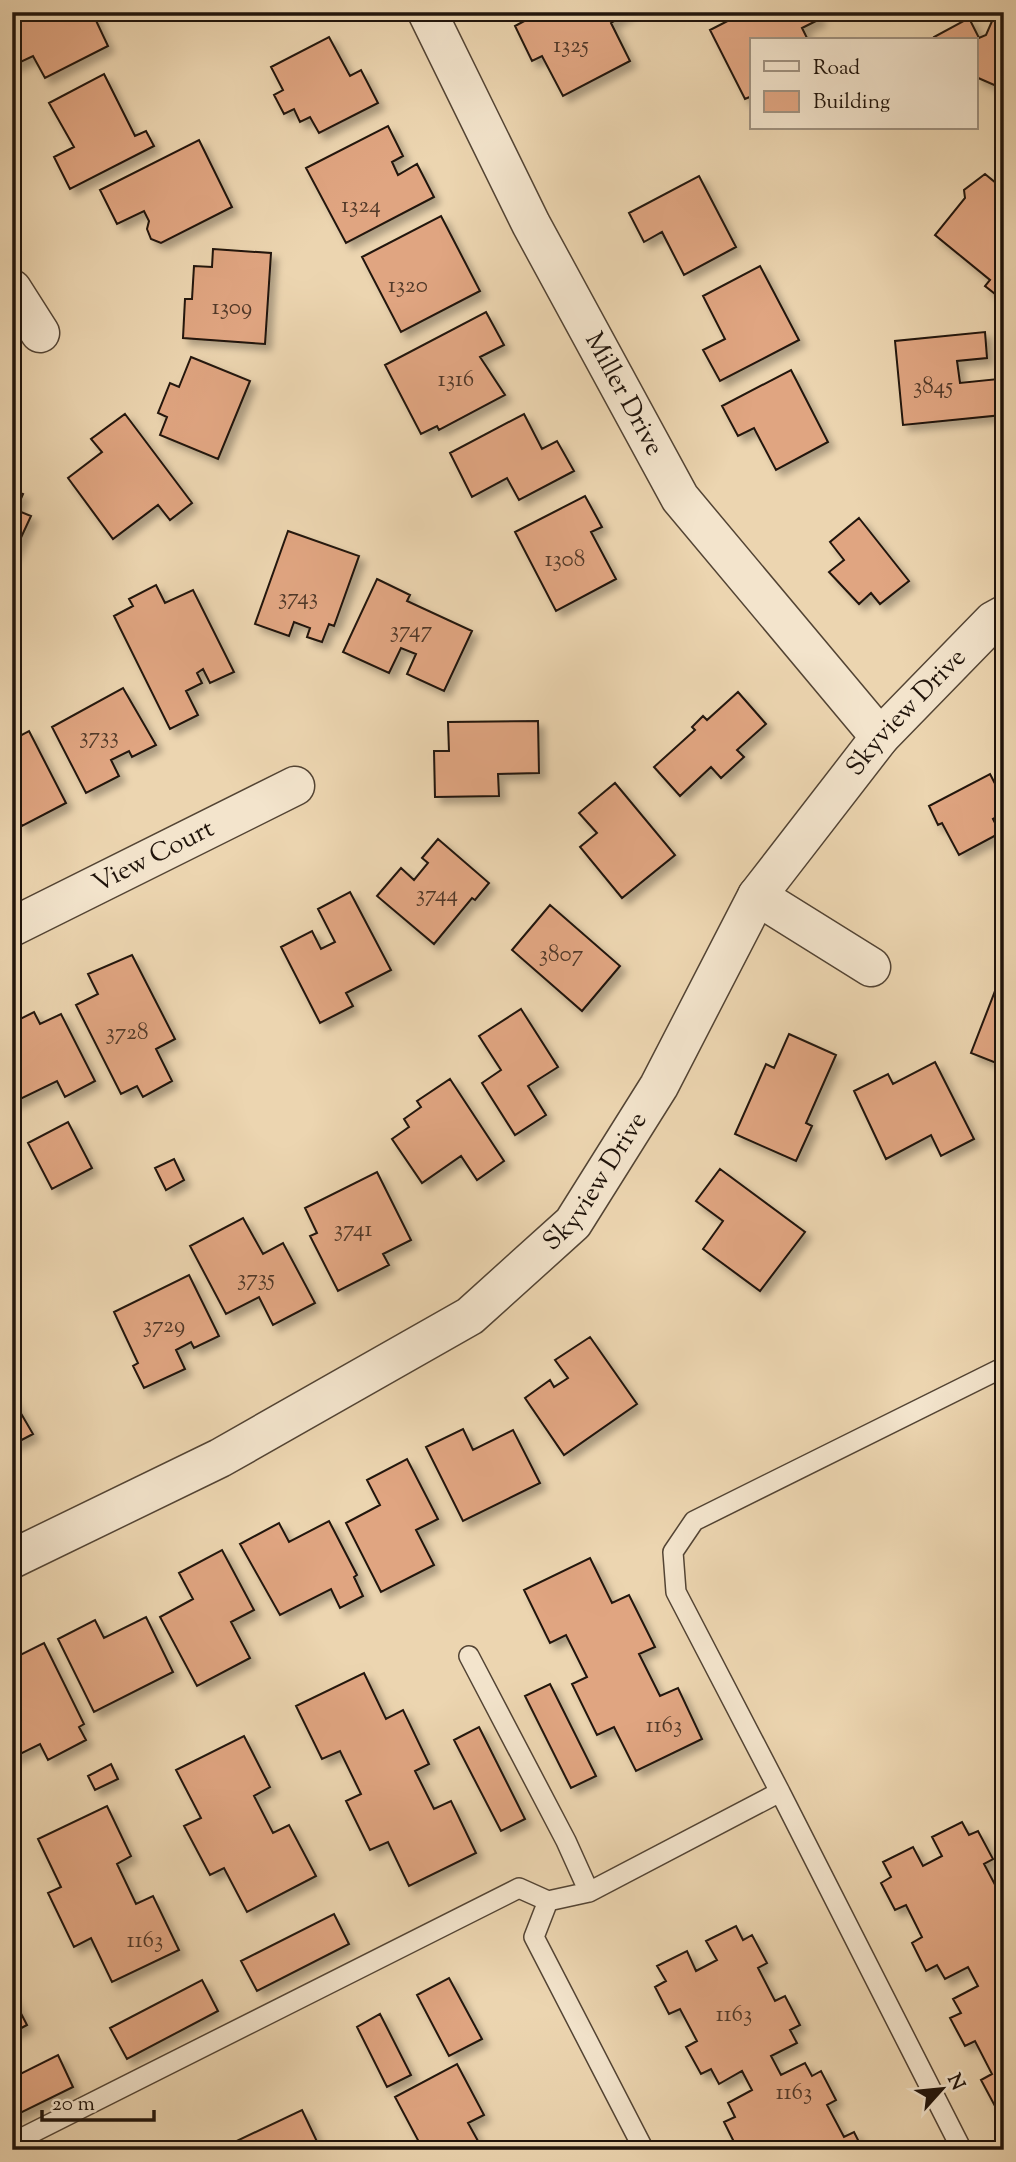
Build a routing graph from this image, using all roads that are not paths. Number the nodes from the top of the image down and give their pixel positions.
1 (427, 12) edge
2 (12, 289) edge
3 (40, 333) dead end
4 (1004, 615) edge
5 (880, 737) junction
6 (295, 786) dead end
7 (757, 896) junction
8 (12, 926) edge
9 (871, 967) dead end
10 (1004, 1367) edge
11 (12, 1559) edge
12 (469, 1656) dead end
13 (780, 1792) junction
14 (589, 1892) junction
15 (548, 1901) junction
16 (12, 2143) edge
17 (644, 2150) edge
18 (962, 2150) edge

1 - 5 street, Miller Drive
2 - 3 street
4 - 5 street, Skyview Drive
5 - 7 street, Skyview Drive
6 - 8 street, View Court
7 - 9 street
7 - 11 street, Skyview Drive
10 - 13 lane
12 - 14 lane
13 - 14 lane
13 - 18 lane
14 - 15 lane
15 - 16 lane
15 - 17 lane

